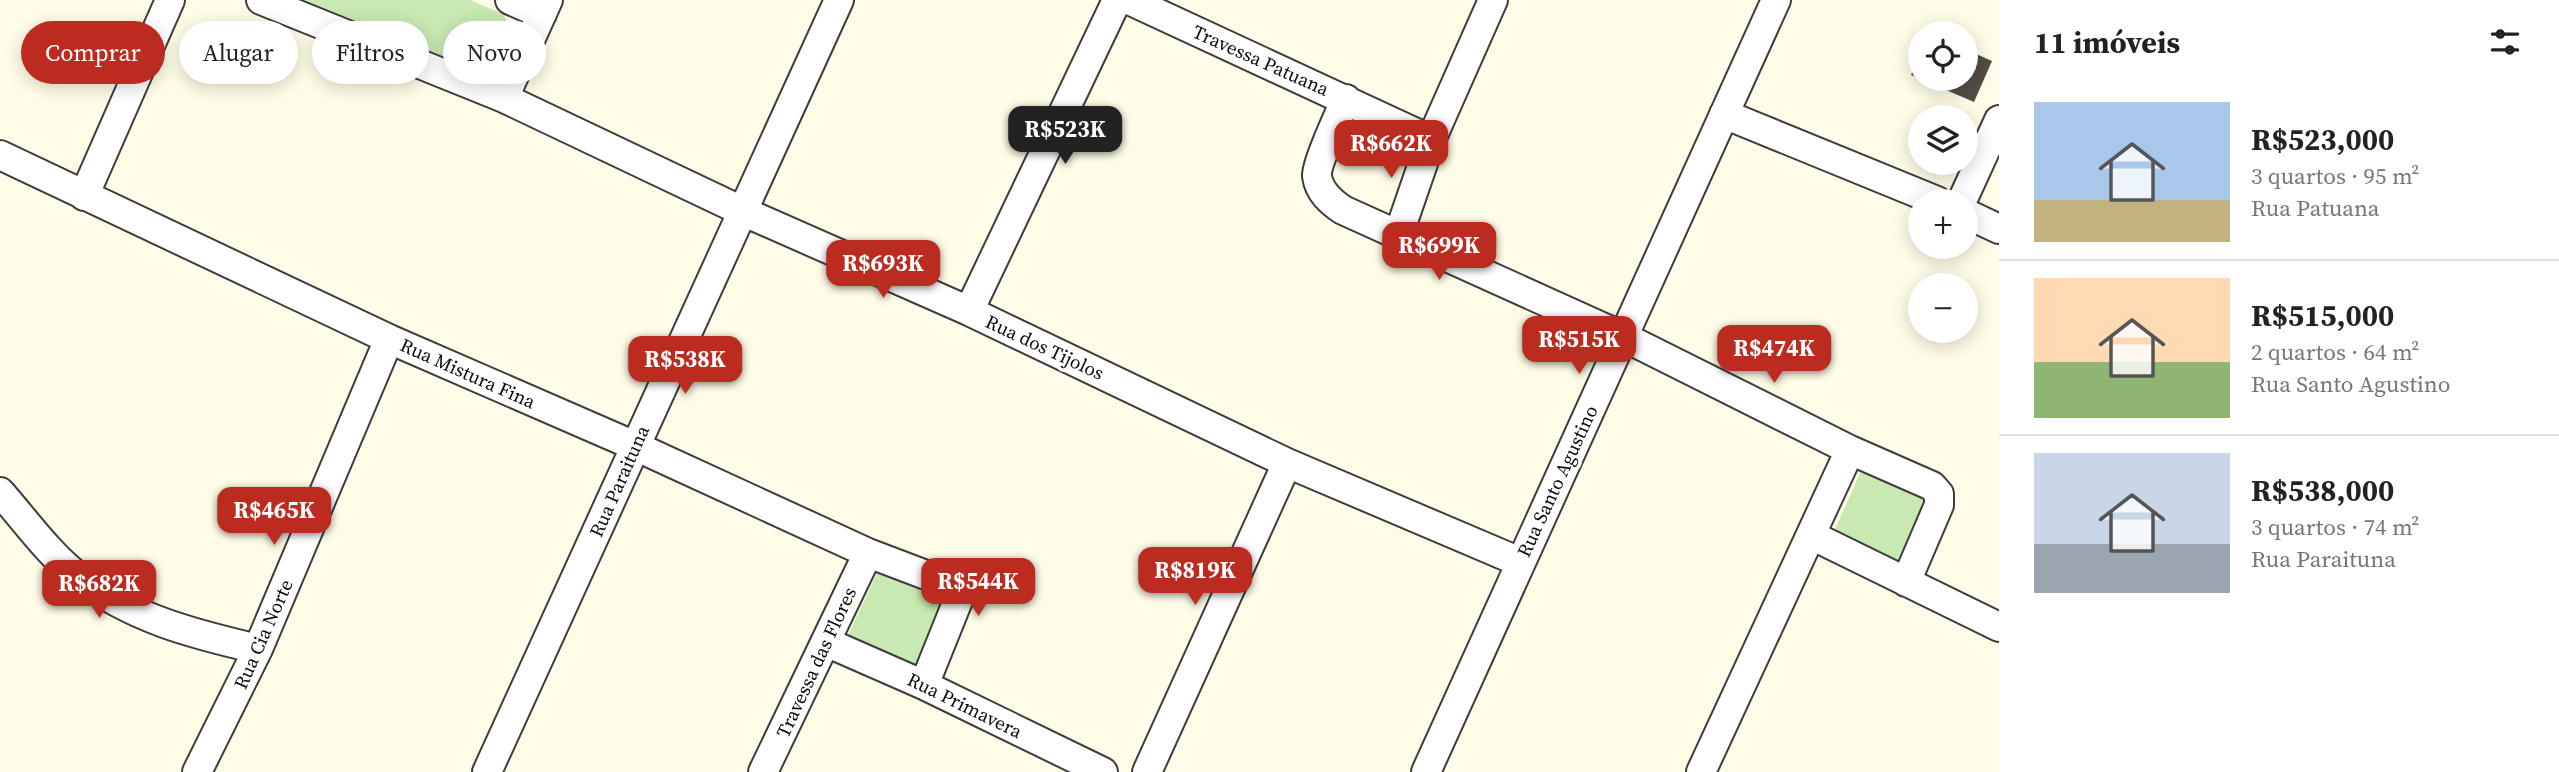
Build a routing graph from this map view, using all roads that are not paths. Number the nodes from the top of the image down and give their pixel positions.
1 (170, 0) edge
2 (261, 0) edge
3 (510, 0) edge
4 (839, 0) edge
5 (1117, 0) edge
6 (1129, 0) edge
7 (1493, 0) edge
8 (1776, 0) edge
9 (545, 7) edge
10 (504, 97) junction
11 (1346, 99) junction
12 (1724, 114) junction
13 (1999, 120) edge
14 (1431, 140) junction
15 (0, 155) edge
16 (1908, 189) edge
17 (1967, 189) edge
18 (84, 195) junction
19 (741, 211) junction
20 (1978, 219) edge
21 (1999, 229) edge
22 (1398, 236) junction
23 (969, 311) junction
24 (1624, 337) junction
25 (389, 339) junction
26 (635, 446) junction
27 (1850, 450) junction
28 (1287, 463) junction
29 (0, 492) edge
30 (1811, 535) junction
31 (867, 553) junction
32 (1520, 562) junction
33 (1906, 582) junction
34 (1999, 627) edge
35 (826, 642) junction
36 (258, 649) junction
37 (924, 685) junction
38 (1712, 768) edge
39 (197, 772) edge
40 (487, 772) edge
41 (763, 772) edge
42 (1103, 772) edge
43 (1147, 772) edge
44 (1426, 772) edge

1 - 18 street
2 - 10 street, Rua dos Tijolos
3 - 9 street
4 - 19 street, Rua Paraituna
5 - 23 street
6 - 11 street, Travessa Patuana
7 - 14 street
8 - 12 street, Rua Santo Agustino
9 - 10 street
10 - 19 street, Rua dos Tijolos
11 - 14 street, Travessa Patuana
11 - 22 street
12 - 16 street
12 - 24 street, Rua Santo Agustino
13 - 17 street
14 - 22 street
15 - 18 street, Rua Mistura Fina
18 - 25 street, Rua Mistura Fina
19 - 23 street, Rua dos Tijolos
19 - 26 street, Rua Paraituna
20 - 21 street
22 - 24 street
23 - 28 street, Rua dos Tijolos
24 - 27 street
24 - 32 street, Rua Santo Agustino
25 - 26 street, Rua Mistura Fina
25 - 36 street, Rua Cia Norte
26 - 31 street, Rua Mistura Fina
26 - 40 street, Rua Paraituna
27 - 30 street
27 - 33 street
28 - 32 street, Rua dos Tijolos
28 - 43 street
29 - 36 street
30 - 33 street
30 - 38 street
31 - 35 street, Travessa das Flores
31 - 37 street, Rua Mistura Fina
32 - 44 street, Rua Santo Agustino
33 - 34 street
35 - 37 street, Rua Primavera
35 - 41 street, Travessa das Flores
36 - 39 street, Rua Cia Norte
37 - 42 street, Rua Primavera

